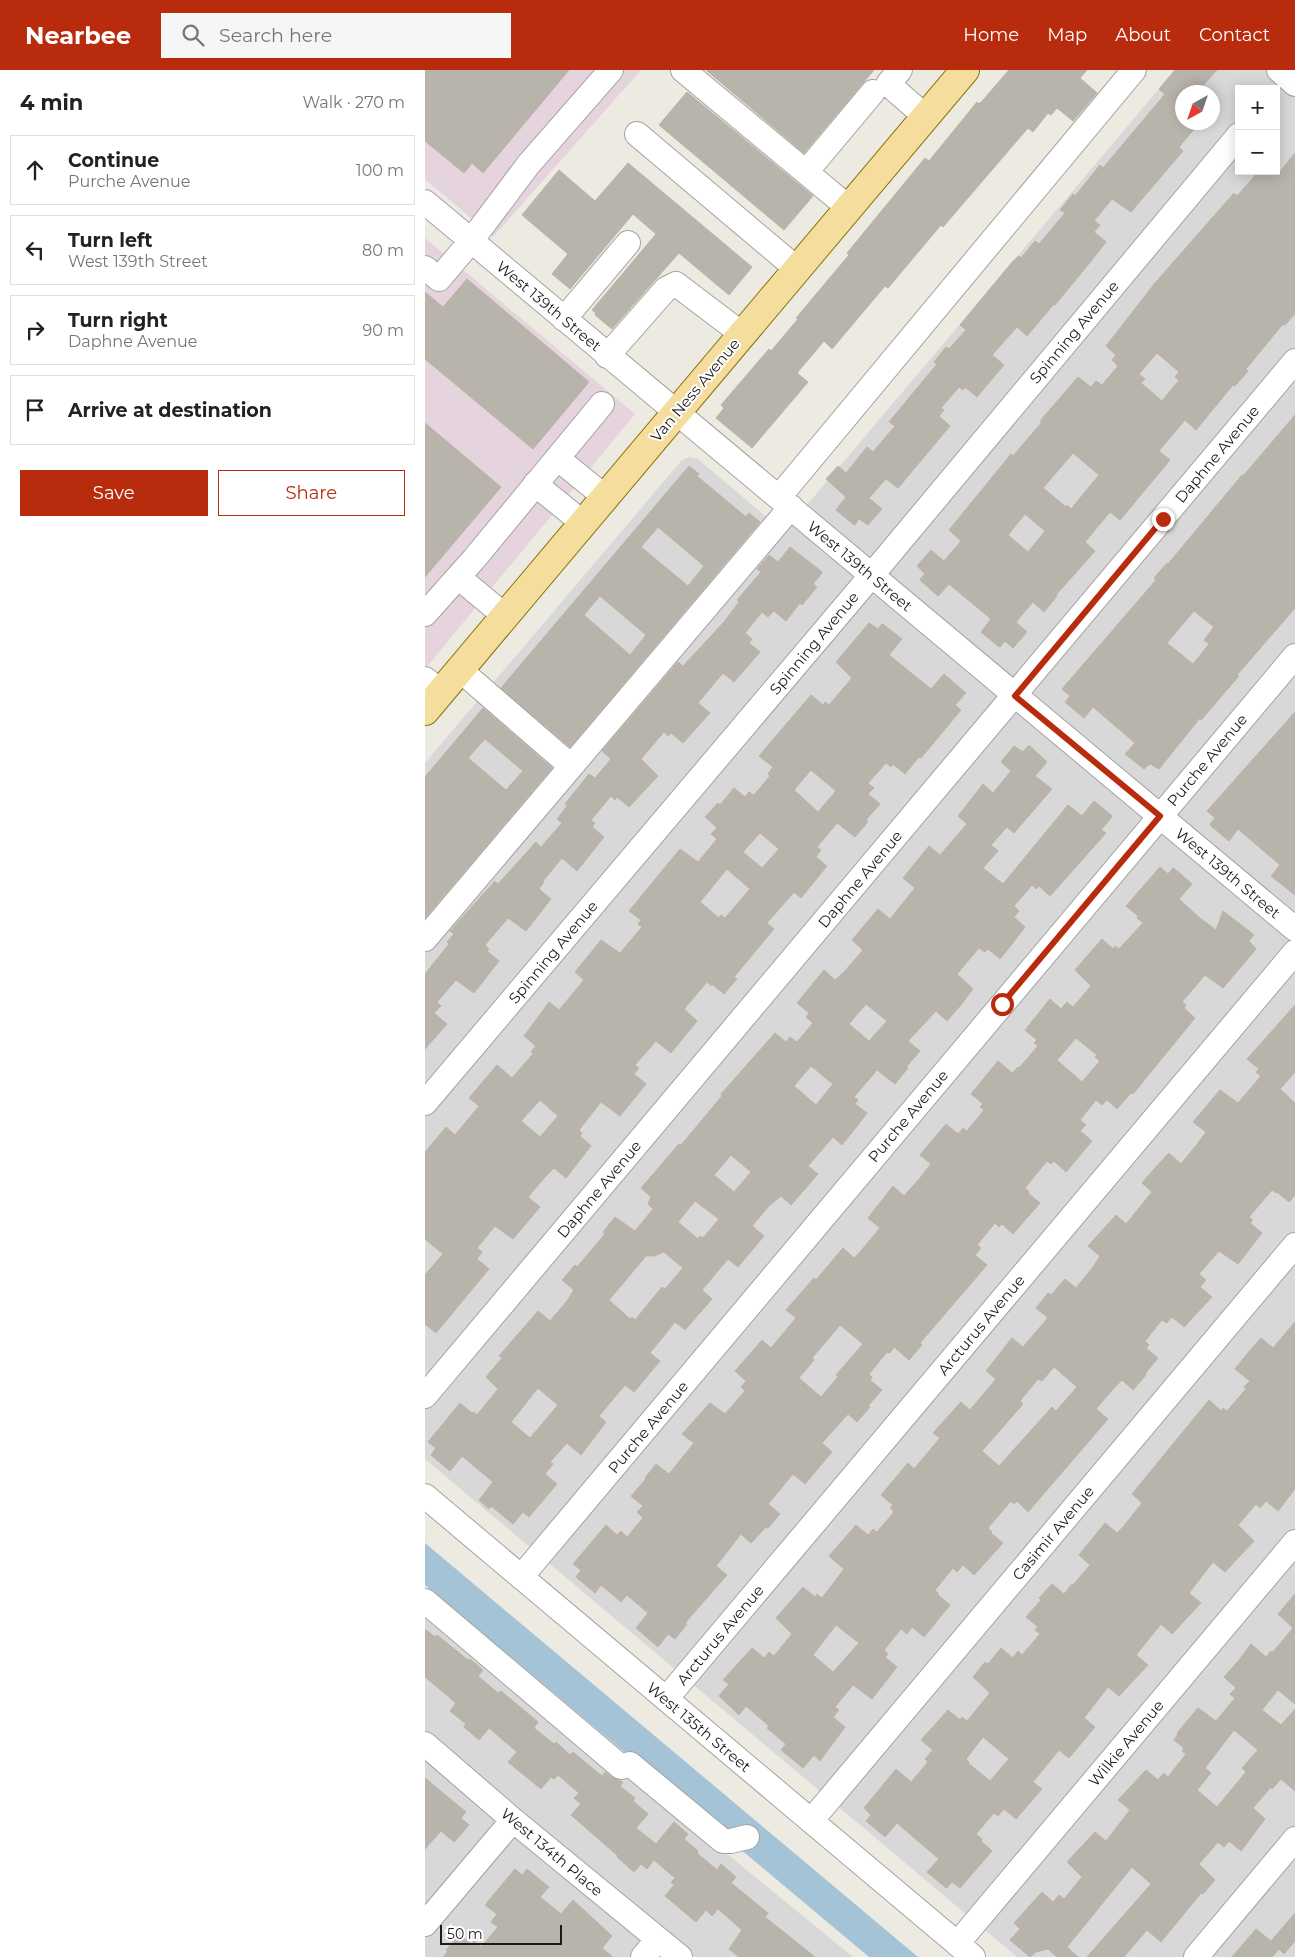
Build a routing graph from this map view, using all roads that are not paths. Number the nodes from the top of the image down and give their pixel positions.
1 (611, 70) edge
2 (683, 70) edge
3 (965, 70) edge
4 (1134, 70) edge
5 (1279, 70) edge
6 (887, 82) edge
7 (1295, 84) edge
8 (926, 117) junction
9 (637, 134) dead end
10 (1235, 139) edge
11 (806, 172) junction
12 (425, 202) edge
13 (849, 208) junction
14 (471, 241) junction
15 (628, 243) dead end
16 (425, 268) edge
17 (797, 270) junction
18 (564, 319) junction
19 (742, 334) junction
20 (607, 356) junction
21 (1295, 362) edge
22 (602, 404) dead end
23 (675, 413) junction
24 (557, 458) junction
25 (535, 484) junction
26 (605, 497) junction
27 (785, 502) junction
28 (583, 523) junction
29 (871, 576) junction
30 (458, 577) junction
31 (425, 614) edge
32 (505, 616) junction
33 (1295, 656) edge
34 (460, 670) junction
35 (430, 694) edge
36 (1015, 696) junction
37 (571, 766) junction
38 (1160, 816) junction
39 (1295, 929) edge
40 (425, 939) edge
41 (1295, 952) edge
42 (425, 1102) edge
43 (1295, 1245) edge
44 (425, 1396) edge
45 (425, 1496) edge
46 (1295, 1542) edge
47 (521, 1577) junction
48 (425, 1601) edge
49 (666, 1699) junction
50 (425, 1744) edge
51 (513, 1820) junction
52 (811, 1821) junction
53 (747, 1837) dead end
54 (1295, 1839) edge
55 (425, 1924) edge
56 (658, 1939) junction
57 (965, 1950) edge
58 (643, 1957) edge
59 (680, 1957) edge
60 (1196, 1957) edge

1 - 14 street
2 - 11 street
3 - 8 main road, Van Ness Avenue
4 - 27 street
5 - 7 street
6 - 8 street
6 - 11 street
8 - 13 main road, Van Ness Avenue
9 - 17 street
10 - 29 street, Spinning Avenue
11 - 13 street
12 - 14 street, West 139th Street
13 - 17 main road, Van Ness Avenue
14 - 16 street
14 - 18 street, West 139th Street
15 - 18 street
17 - 19 main road, Van Ness Avenue
18 - 20 street, West 139th Street
19 - 20 street
19 - 23 main road, Van Ness Avenue
20 - 23 street, West 139th Street
21 - 36 street, Daphne Avenue
22 - 24 street
23 - 26 main road, Van Ness Avenue
23 - 27 street, West 139th Street
24 - 25 street
24 - 26 street
25 - 28 street
25 - 30 street
26 - 28 main road, Van Ness Avenue
27 - 29 street, West 139th Street
27 - 37 street
28 - 32 main road, Van Ness Avenue
29 - 36 street, West 139th Street
29 - 42 street, Spinning Avenue
30 - 31 street
30 - 32 street
32 - 34 main road, Van Ness Avenue
33 - 38 street, Purche Avenue
34 - 35 main road, Van Ness Avenue
34 - 37 street
36 - 38 street, West 139th Street
36 - 44 street, Daphne Avenue
37 - 40 street
38 - 39 street, West 139th Street
38 - 47 street, Purche Avenue
41 - 49 street, Arcturus Avenue
43 - 52 street, Casimir Avenue
45 - 47 street, West 135th Street
46 - 57 street, Wilkie Avenue
47 - 49 street, West 135th Street
48 - 53 street
49 - 52 street, West 135th Street
50 - 51 street, West 134th Place
51 - 55 street
51 - 56 street, West 134th Place
52 - 57 street, West 135th Street
54 - 60 street
56 - 58 street
56 - 59 street, West 134th Place

